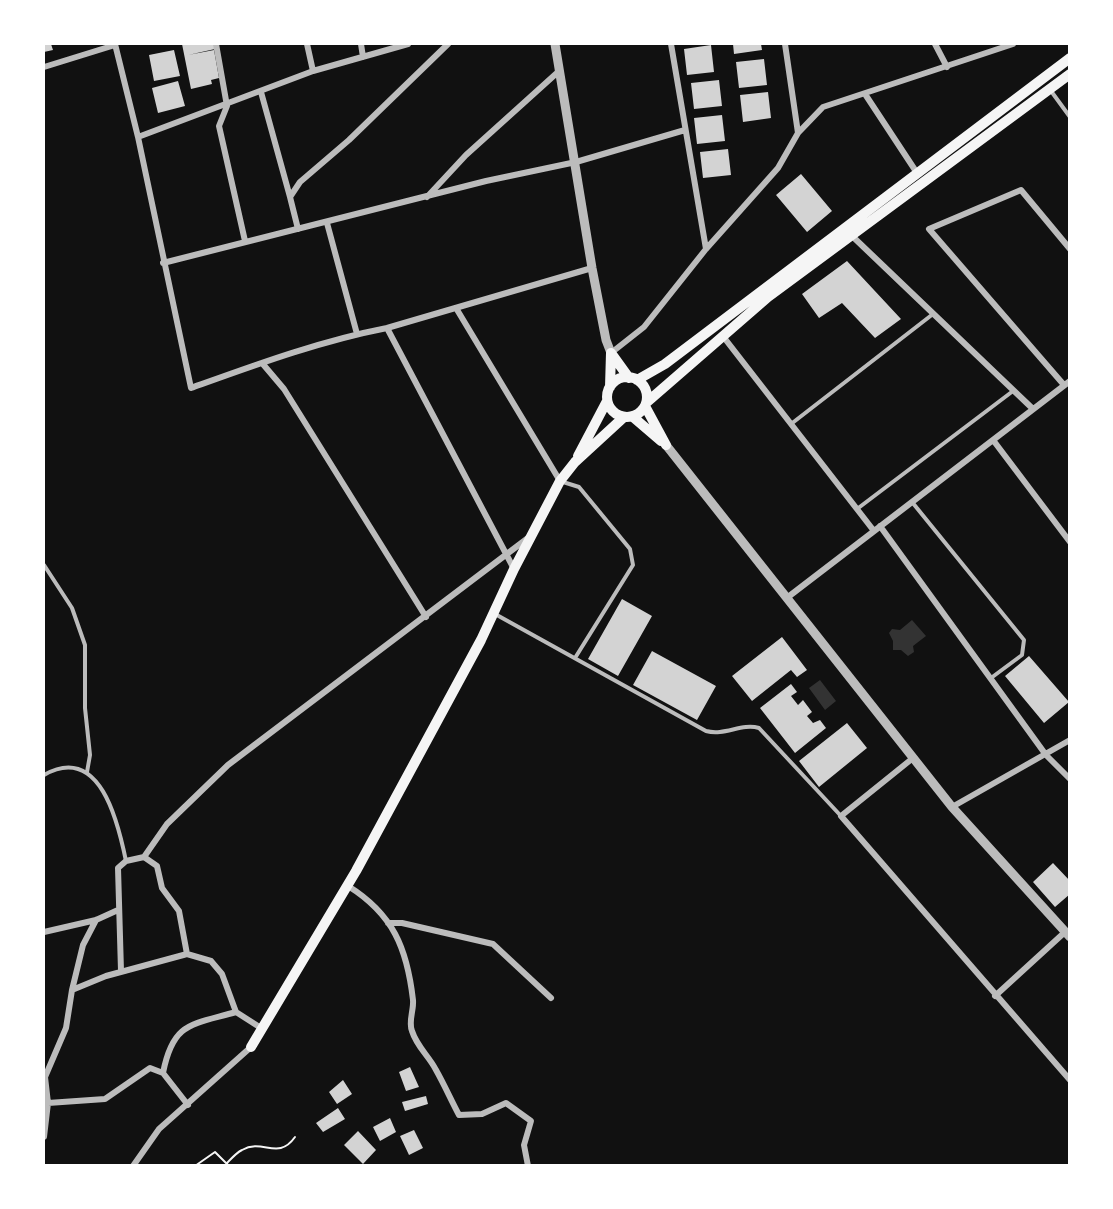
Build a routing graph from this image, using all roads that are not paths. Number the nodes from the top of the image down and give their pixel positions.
1 (115, 44) edge
2 (216, 44) edge
3 (307, 44) edge
4 (361, 44) edge
5 (408, 44) edge
6 (448, 44) edge
7 (555, 44) edge
8 (671, 44) edge
9 (785, 44) edge
10 (935, 44) edge
11 (1013, 44) edge
12 (363, 57) junction
13 (1070, 58) edge
14 (44, 67) edge
15 (947, 67) junction
16 (313, 71) junction
17 (558, 72) junction
18 (1070, 74) edge
19 (1050, 88) junction
20 (261, 92) junction
21 (865, 94) junction
22 (227, 106) junction
23 (1070, 117) edge
24 (685, 130) junction
25 (798, 133) junction
26 (138, 137) junction
27 (576, 162) junction
28 (917, 172) junction
29 (291, 197) junction
30 (427, 197) junction
31 (327, 223) junction
32 (298, 229) junction
33 (850, 234) junction
34 (245, 241) junction
35 (706, 249) junction
36 (1070, 249) edge
37 (163, 262) junction
38 (592, 268) junction
39 (456, 308) junction
40 (933, 314) junction
41 (387, 328) junction
42 (357, 334) junction
43 (722, 335) junction
44 (611, 353) junction
45 (262, 363) junction
46 (633, 379) junction
47 (1067, 383) edge
48 (610, 387) junction
49 (1013, 391) junction
50 (607, 401) junction
51 (646, 404) junction
52 (1033, 409) junction
53 (629, 417) junction
54 (791, 424) junction
55 (993, 440) junction
56 (666, 445) junction
57 (575, 462) junction
58 (560, 481) junction
59 (912, 502) junction
60 (857, 509) junction
61 (877, 529) junction
62 (536, 532) junction
63 (1070, 542) edge
64 (504, 554) junction
65 (44, 565) edge
66 (514, 569) junction
67 (788, 597) junction
68 (494, 613) junction
69 (426, 617) junction
70 (575, 658) junction
71 (991, 678) junction
72 (1070, 740) edge
73 (1046, 755) junction
74 (913, 758) junction
75 (87, 772) junction
76 (44, 775) edge
77 (1070, 779) edge
78 (952, 807) junction
79 (840, 816) junction
80 (144, 857) junction
81 (126, 861) junction
82 (348, 885) junction
83 (118, 910) junction
84 (96, 920) junction
85 (388, 923) junction
86 (44, 932) edge
87 (1067, 935) edge
88 (187, 954) junction
89 (121, 971) junction
90 (72, 990) junction
91 (995, 996) junction
92 (551, 998) dead end
93 (236, 1012) junction
94 (261, 1028) junction
95 (251, 1047) joint
96 (163, 1073) junction
97 (1070, 1080) edge
98 (48, 1103) junction
99 (188, 1105) junction
100 (44, 1137) edge
101 (133, 1166) edge
102 (528, 1166) edge

1 - 14 street
1 - 26 street
2 - 22 street
3 - 16 street
4 - 12 street
5 - 12 street
6 - 29 street
7 - 17 street
8 - 24 street
9 - 25 street
10 - 15 street
11 - 15 street
12 - 16 street
13 - 28 main road
15 - 21 street
16 - 20 street
17 - 27 street
17 - 30 street
18 - 19 main road
19 - 23 lane
19 - 33 main road
20 - 22 street
20 - 29 street
21 - 25 street
21 - 28 street
22 - 26 street
22 - 34 street
24 - 27 street
24 - 35 street
25 - 35 street
26 - 37 street
27 - 30 street
27 - 38 street
28 - 46 main road
29 - 32 street
30 - 31 street
31 - 32 street
31 - 42 street
32 - 34 street
33 - 40 street
33 - 43 main road
34 - 37 street
35 - 44 street
36 - 47 street
37 - 45 street
38 - 39 street
38 - 44 street
39 - 41 street
39 - 58 street
40 - 49 street
40 - 54 lane
41 - 42 street
41 - 64 street
42 - 45 street
43 - 51 main road
43 - 54 street
44 - 46 main road
44 - 48 main road
45 - 69 street
46 - 48 main road
46 - 51 main road
47 - 52 street
48 - 50 main road
49 - 52 street
49 - 60 lane
50 - 53 main road
50 - 57 main road
51 - 53 main road
51 - 56 main road
52 - 55 street
53 - 56 main road
53 - 57 main road
54 - 60 street
55 - 59 street
55 - 63 street
56 - 67 street
57 - 58 main road
58 - 62 main road
58 - 70 lane
59 - 61 street
59 - 71 lane
60 - 61 street
61 - 67 street
61 - 71 street
62 - 64 street
62 - 66 main road
64 - 66 street
64 - 69 street
65 - 75 lane
66 - 68 main road
67 - 74 street
68 - 70 lane
68 - 82 main road
69 - 80 street
70 - 79 lane
71 - 73 street
72 - 73 street
73 - 77 street
73 - 78 street
74 - 78 street
74 - 79 street
75 - 76 lane
75 - 81 lane
78 - 87 street
79 - 91 street
80 - 81 street
80 - 88 street
81 - 83 street
82 - 85 street
82 - 94 main road
83 - 84 street
83 - 89 street
84 - 86 street
84 - 90 street
85 - 92 street
85 - 102 street
87 - 91 street
88 - 89 street
88 - 93 street
89 - 90 street
90 - 98 street
91 - 97 street
93 - 94 street
93 - 96 street
94 - 95 main road
95 - 99 street
96 - 98 street
96 - 99 street
98 - 100 street
99 - 101 street

